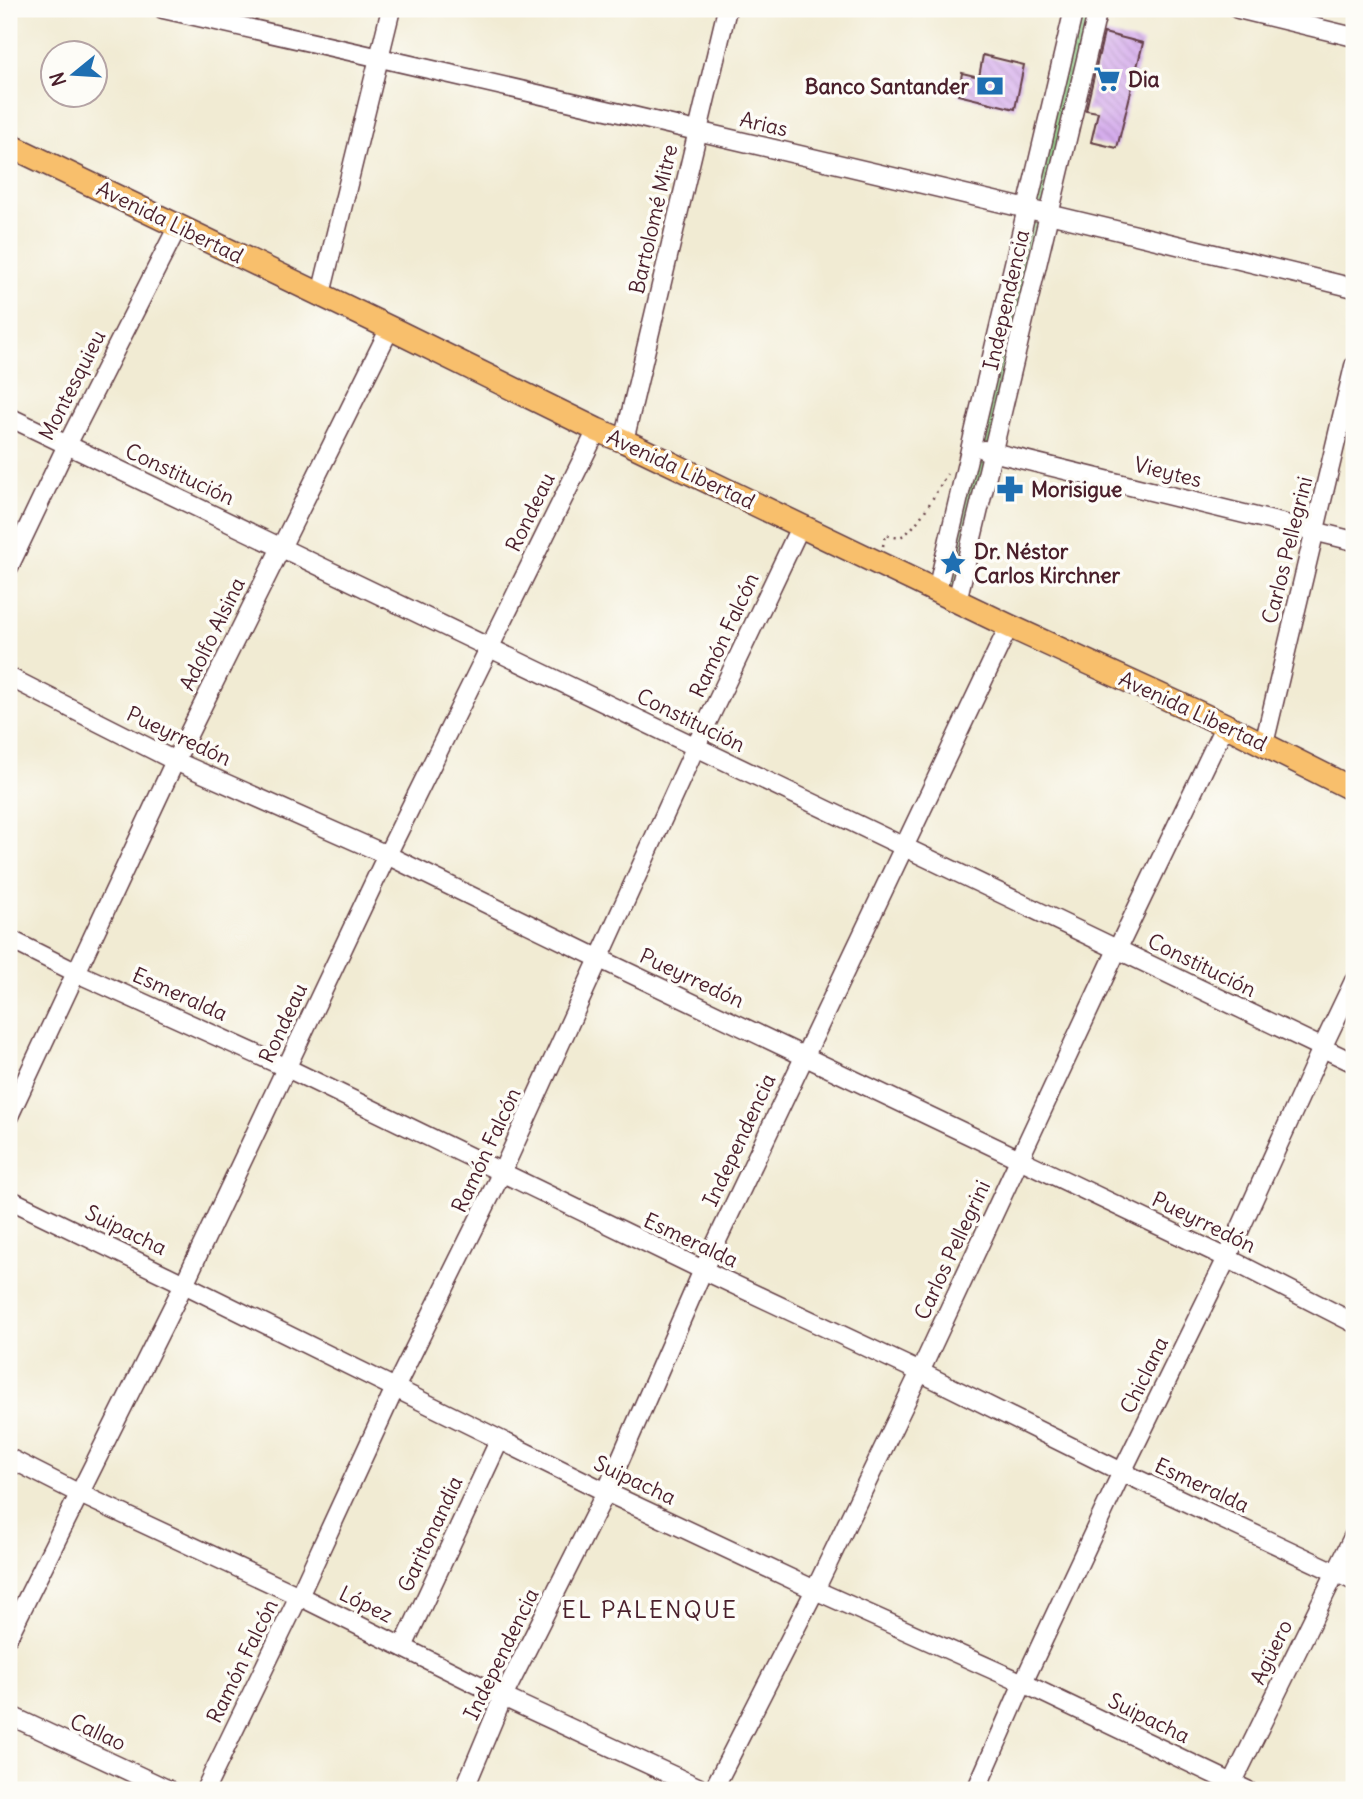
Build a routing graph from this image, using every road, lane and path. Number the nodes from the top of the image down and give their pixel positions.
1 (163, 9) edge
2 (391, 9) edge
3 (727, 9) edge
4 (1074, 9) edge
5 (1098, 9) edge
6 (1238, 9) edge
7 (1354, 37) edge
8 (379, 57) junction
9 (697, 132) junction
10 (9, 145) edge
11 (1027, 208) junction
12 (1049, 213) junction
13 (178, 226) junction
14 (1354, 288) edge
15 (321, 294) junction
16 (390, 328) junction
17 (1354, 366) edge
18 (9, 417) edge
19 (597, 430) junction
20 (624, 441) junction
21 (67, 445) junction
22 (971, 446) junction
23 (993, 452) junction
24 (965, 472) junction
25 (801, 526) junction
26 (1315, 532) junction
27 (1354, 541) edge
28 (280, 547) junction
29 (879, 563) junction
30 (9, 567) edge
31 (947, 595) junction
32 (1009, 626) junction
33 (488, 649) junction
34 (9, 677) edge
35 (1225, 725) junction
36 (1264, 744) junction
37 (695, 748) junction
38 (176, 761) junction
39 (1354, 790) edge
40 (903, 846) junction
41 (387, 855) junction
42 (9, 939) edge
43 (1117, 950) junction
44 (598, 958) junction
45 (77, 973) junction
46 (1354, 981) edge
47 (1322, 1048) junction
48 (804, 1056) junction
49 (1354, 1063) edge
50 (286, 1068) junction
51 (9, 1116) edge
52 (1018, 1159) junction
53 (501, 1174) junction
54 (9, 1199) edge
55 (1227, 1258) junction
56 (703, 1270) junction
57 (184, 1284) junction
58 (1354, 1323) edge
59 (920, 1372) junction
60 (395, 1388) junction
61 (499, 1441) junction
62 (9, 1458) edge
63 (1122, 1472) junction
64 (606, 1492) junction
65 (80, 1494) junction
66 (1354, 1535) edge
67 (1336, 1572) junction
68 (1354, 1581) edge
69 (815, 1590) junction
70 (299, 1596) junction
71 (9, 1635) edge
72 (403, 1647) junction
73 (1023, 1683) junction
74 (503, 1697) junction
75 (9, 1715) edge
76 (1236, 1788) edge
77 (169, 1790) edge
78 (205, 1790) edge
79 (464, 1790) edge
80 (704, 1790) edge
81 (713, 1790) edge
82 (976, 1790) edge

1 - 8 street, Arias
2 - 8 street
3 - 9 street, Bartolomé Mitre
4 - 11 street, Independencia
5 - 12 street, Independencia
6 - 7 street
8 - 9 street, Arias
8 - 15 street
9 - 11 street, Arias
9 - 20 street, Bartolomé Mitre
10 - 13 main road, Avenida Libertad
11 - 12 street, Arias
11 - 22 street, Independencia
12 - 14 street, Arias
12 - 23 street, Independencia
13 - 15 main road, Avenida Libertad
13 - 21 street, Montesquieu
15 - 16 main road, Avenida Libertad
16 - 19 main road, Avenida Libertad
16 - 28 street, Adolfo Alsina
17 - 26 street, Carlos Pellegrini
18 - 21 street, Constitución
19 - 20 main road, Avenida Libertad
19 - 33 street, Rondeau
20 - 25 main road, Avenida Libertad
21 - 28 street, Constitución
21 - 30 street, Montesquieu
22 - 23 street, Vieytes
22 - 24 street, Independencia
23 - 26 street, Vieytes
23 - 31 street, Independencia
24 - 29 path
24 - 31 street, Independencia
25 - 29 main road, Avenida Libertad
25 - 37 street, Ramón Falcón
26 - 27 street, Vieytes
26 - 36 street, Carlos Pellegrini
28 - 33 street, Constitución
28 - 38 street, Adolfo Alsina
29 - 31 main road, Avenida Libertad
31 - 32 main road, Avenida Libertad
32 - 35 main road, Avenida Libertad
32 - 40 street, Independencia
33 - 37 street, Constitución
33 - 41 street, Rondeau
34 - 38 street, Pueyrredón
35 - 36 main road, Avenida Libertad
35 - 43 street, Carlos Pellegrini
36 - 39 main road, Avenida Libertad
37 - 40 street, Constitución
37 - 44 street, Ramón Falcón
38 - 41 street, Pueyrredón
38 - 45 street, Adolfo Alsina
40 - 43 street, Constitución
40 - 48 street, Independencia
41 - 44 street, Pueyrredón
41 - 50 street, Rondeau
42 - 45 street, Esmeralda
43 - 47 street, Constitución
43 - 52 street, Carlos Pellegrini
44 - 48 street, Pueyrredón
44 - 53 street, Ramón Falcón
45 - 50 street, Esmeralda
45 - 51 street, Adolfo Alsina
46 - 47 street, Chiclana
47 - 49 street, Constitución
47 - 55 street, Chiclana
48 - 52 street, Pueyrredón
48 - 56 street, Independencia
50 - 53 street, Esmeralda
50 - 57 street, Rondeau
52 - 55 street, Pueyrredón
52 - 59 street, Carlos Pellegrini
53 - 56 street, Esmeralda
53 - 60 street, Ramón Falcón
54 - 57 street, Suipacha
55 - 58 street, Pueyrredón
55 - 63 street, Chiclana
56 - 59 street, Esmeralda
56 - 64 street, Independencia
57 - 60 street, Suipacha
57 - 65 street, Rondeau
59 - 63 street, Esmeralda
59 - 69 street, Carlos Pellegrini
60 - 61 street, Suipacha
60 - 70 street, Ramón Falcón
61 - 64 street, Suipacha
61 - 72 street, Garitonandia
62 - 65 street, López
63 - 67 street, Esmeralda
63 - 73 street, Chiclana
64 - 69 street, Suipacha
64 - 74 street, Independencia
65 - 70 street, López
65 - 71 street, Rondeau
66 - 67 street, Agüero
67 - 68 street, Esmeralda
67 - 76 street, Agüero
69 - 73 street, Suipacha
69 - 81 street, Carlos Pellegrini
70 - 72 street, López
70 - 78 street, Ramón Falcón
72 - 74 street, López
73 - 76 street, Suipacha
73 - 82 street, Chiclana
74 - 79 street, Independencia
74 - 80 street, López
75 - 77 street, Callao

